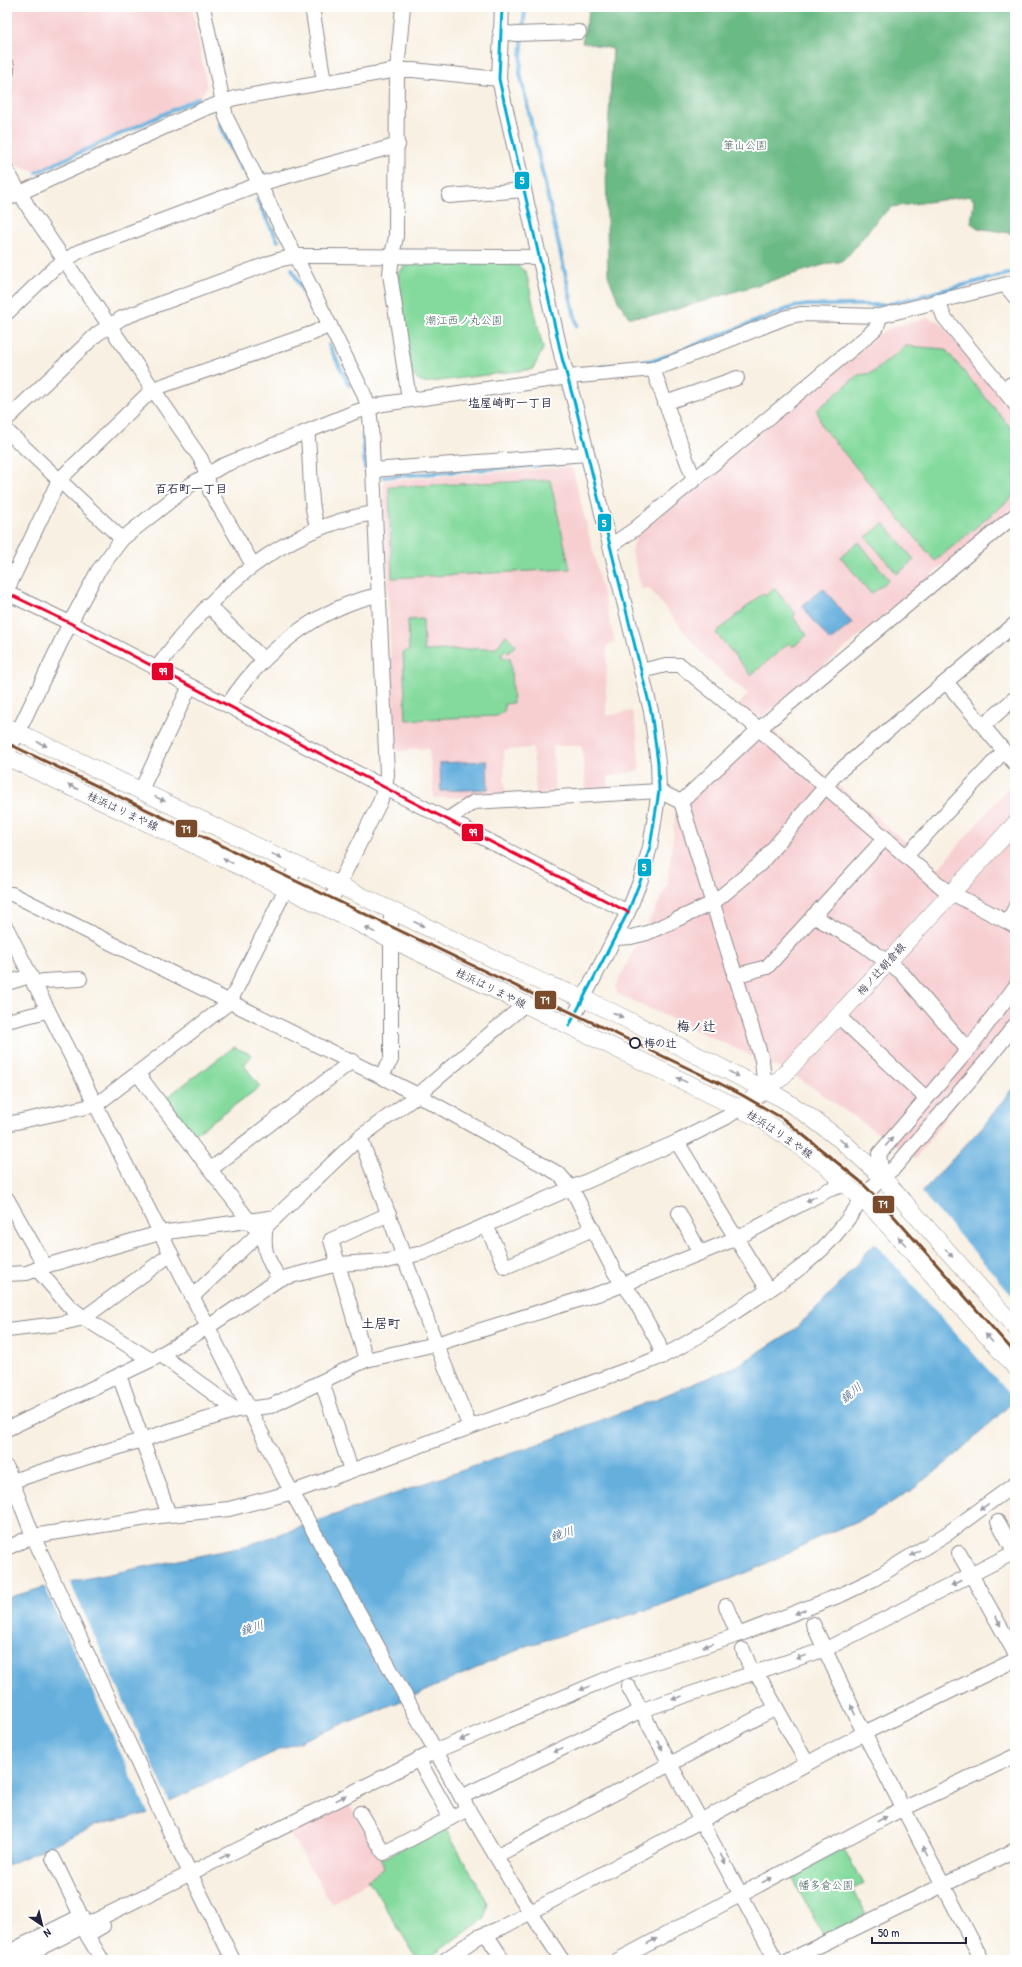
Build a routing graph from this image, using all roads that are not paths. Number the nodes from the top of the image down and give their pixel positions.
1 (203, 7) edge
2 (312, 7) edge
3 (403, 7) edge
4 (502, 7) edge
5 (500, 32) junction
6 (579, 32) dead end
7 (7, 66) edge
8 (397, 70) junction
9 (7, 72) edge
10 (498, 79) junction
11 (324, 82) junction
12 (222, 102) junction
13 (398, 145) junction
14 (7, 171) edge
15 (259, 184) junction
16 (524, 190) junction
17 (20, 193) junction
18 (449, 196) dead end
19 (7, 199) edge
20 (392, 255) junction
21 (296, 256) junction
22 (540, 258) junction
23 (65, 260) junction
24 (1010, 284) edge
25 (1015, 297) edge
26 (938, 301) junction
27 (7, 313) edge
28 (880, 316) junction
29 (109, 325) junction
30 (330, 325) junction
31 (653, 369) junction
32 (568, 377) junction
33 (738, 378) dead end
34 (1009, 385) edge
35 (154, 389) junction
36 (409, 399) junction
37 (665, 403) junction
38 (1015, 404) edge
39 (369, 408) junction
40 (7, 419) edge
41 (7, 431) edge
42 (307, 432) junction
43 (587, 454) junction
44 (373, 470) junction
45 (207, 475) junction
46 (59, 480) junction
47 (694, 480) junction
48 (374, 512) junction
49 (1015, 515) edge
50 (318, 529) junction
51 (122, 539) junction
52 (610, 546) junction
53 (253, 565) junction
54 (7, 591) edge
55 (378, 595) junction
56 (208, 605) junction
57 (70, 623) junction
58 (1015, 624) edge
59 (264, 660) junction
60 (157, 668) junction
61 (641, 671) junction
62 (946, 682) junction
63 (190, 686) junction
64 (1015, 698) edge
65 (228, 705) junction
66 (983, 726) junction
67 (759, 729) junction
68 (12, 730) edge
69 (1004, 751) junction
70 (7, 756) edge
71 (1015, 764) edge
72 (826, 786) junction
73 (385, 787) junction
74 (141, 790) junction
75 (659, 791) junction
76 (681, 802) junction
77 (448, 820) junction
78 (1015, 824) edge
79 (885, 838) junction
80 (906, 856) junction
81 (297, 866) junction
82 (338, 886) junction
83 (286, 888) junction
84 (952, 892) junction
85 (7, 894) edge
86 (713, 903) junction
87 (327, 908) junction
88 (1015, 908) edge
89 (391, 910) junction
90 (628, 912) junction
91 (813, 916) junction
92 (1011, 924) edge
93 (7, 929) edge
94 (615, 938) junction
95 (390, 939) junction
96 (888, 961) junction
97 (734, 976) junction
98 (80, 979) dead end
99 (32, 980) junction
100 (7, 983) edge
101 (1015, 987) edge
102 (583, 998) junction
103 (230, 1002) junction
104 (524, 1005) junction
105 (47, 1010) junction
106 (838, 1016) junction
107 (7, 1021) edge
108 (1015, 1025) edge
109 (569, 1026) junction
110 (968, 1050) junction
111 (352, 1061) junction
112 (138, 1072) junction
113 (381, 1076) junction
114 (765, 1090) junction
115 (418, 1095) junction
116 (926, 1098) junction
117 (96, 1105) junction
118 (740, 1108) junction
119 (7, 1124) edge
120 (360, 1137) junction
121 (677, 1142) junction
122 (211, 1168) junction
123 (882, 1177) junction
124 (846, 1184) junction
125 (572, 1189) junction
126 (862, 1198) junction
127 (7, 1199) edge
128 (679, 1213) dead end
129 (389, 1214) junction
130 (249, 1221) junction
131 (267, 1225) junction
132 (486, 1225) junction
133 (593, 1229) junction
134 (160, 1233) junction
135 (737, 1238) junction
136 (247, 1245) junction
137 (700, 1253) junction
138 (171, 1254) junction
139 (265, 1254) junction
140 (406, 1258) junction
141 (338, 1264) junction
142 (41, 1267) junction
143 (7, 1274) edge
144 (279, 1279) junction
145 (624, 1285) junction
146 (768, 1290) junction
147 (192, 1297) junction
148 (84, 1318) junction
149 (208, 1327) junction
150 (1015, 1327) edge
151 (7, 1330) edge
152 (436, 1344) junction
153 (662, 1356) junction
154 (155, 1357) junction
155 (366, 1360) junction
156 (1015, 1367) edge
157 (119, 1375) junction
158 (322, 1382) junction
159 (250, 1408) junction
160 (236, 1410) junction
161 (470, 1427) junction
162 (7, 1429) edge
163 (142, 1440) junction
164 (351, 1470) junction
165 (9, 1475) edge
166 (1015, 1484) edge
167 (293, 1492) junction
168 (169, 1515) junction
169 (998, 1522) dead end
170 (33, 1536) junction
171 (7, 1548) edge
172 (1015, 1552) edge
173 (960, 1553) dead end
174 (971, 1575) junction
175 (726, 1606) dead end
176 (813, 1624) dead end
177 (738, 1636) junction
178 (826, 1649) junction
179 (743, 1650) dead end
180 (1015, 1653) edge
181 (1015, 1660) edge
182 (754, 1672) junction
183 (628, 1686) dead end
184 (776, 1708) junction
185 (642, 1710) junction
186 (864, 1733) junction
187 (436, 1751) junction
188 (1015, 1756) edge
189 (414, 1761) junction
190 (807, 1763) junction
191 (671, 1764) junction
192 (465, 1803) junction
193 (903, 1809) junction
194 (360, 1813) dead end
195 (452, 1818) junction
196 (702, 1820) junction
197 (1015, 1850) edge
198 (496, 1856) junction
199 (52, 1858) dead end
200 (191, 1874) junction
201 (943, 1885) junction
202 (741, 1893) junction
203 (530, 1911) junction
204 (113, 1912) junction
205 (83, 1921) junction
206 (486, 1934) junction
207 (7, 1953) edge
208 (556, 1958) edge
209 (16, 1960) edge
210 (102, 1960) edge
211 (233, 1960) edge
212 (445, 1960) edge
213 (503, 1960) edge
214 (618, 1960) edge
215 (776, 1960) edge
216 (790, 1960) edge
217 (982, 1960) edge

1 - 12 street
2 - 11 street
3 - 8 street
4 - 5 street
5 - 6 street
5 - 10 street
7 - 9 street
8 - 10 street
8 - 11 street
8 - 13 street
10 - 16 street
11 - 12 street
12 - 15 street
12 - 17 street
13 - 15 street
13 - 20 street
14 - 17 street
15 - 21 street
15 - 23 street
16 - 18 street
16 - 22 street
17 - 19 street
17 - 23 street
20 - 21 street
20 - 22 street
20 - 36 street
21 - 29 street
21 - 30 street
22 - 32 street
23 - 27 street
23 - 29 street
24 - 25 street
24 - 26 street
26 - 28 street
26 - 34 street
28 - 31 street
28 - 47 street
29 - 35 street
29 - 40 street
30 - 35 street
30 - 39 street
31 - 32 street
31 - 37 street
32 - 36 street
32 - 43 street
33 - 37 street
34 - 38 street
35 - 45 street
35 - 46 street
36 - 39 street
37 - 47 street
39 - 42 street
39 - 44 street
41 - 46 street
42 - 45 street
42 - 50 street
43 - 44 street
43 - 52 street
44 - 48 street
45 - 51 street
45 - 53 street
46 - 51 street
46 - 54 street
47 - 52 street
48 - 50 street
48 - 55 street
49 - 67 street
50 - 53 street
51 - 57 street
52 - 61 street
53 - 56 street
54 - 57 street
55 - 59 street
55 - 73 street
56 - 59 street
56 - 60 street
57 - 60 street
57 - 68 street
58 - 62 street
59 - 65 street
60 - 63 street
61 - 67 street
61 - 75 street
62 - 66 street
62 - 72 street
63 - 65 street
63 - 74 street
64 - 66 street
65 - 73 street
66 - 69 street
67 - 72 street
67 - 76 street
68 - 70 street
68 -> 74 main road
69 - 71 street
69 - 80 street
83 -> 70 main road, 桂浜はりまや線
72 - 79 street
72 - 86 street
73 - 77 street
73 - 82 street
74 -> 81 main road
75 - 76 street
75 - 77 street
75 - 90 street
76 - 86 street
77 - 90 street
78 - 84 main road, 梅ノ辻朝倉線
79 - 80 street
79 - 91 street
80 - 84 street
81 - 82 main road
81 - 83 street
82 - 87 street
82 - 89 main road
83 - 87 main road, 桂浜はりまや線
83 - 103 street
84 - 92 street
84 - 96 main road, 梅ノ辻朝倉線
85 - 103 street
86 - 94 street
86 - 97 street
95 -> 87 main road, 桂浜はりまや線
88 - 92 street
89 - 95 street
89 -> 102 main road
90 - 94 street
91 - 96 street
91 - 97 street
93 - 99 street
94 - 102 street
95 - 104 main road, 桂浜はりまや線
95 - 113 street
96 - 106 main road, 梅ノ辻朝倉線
96 - 110 street
97 - 114 street
98 - 99 street
99 - 100 street
99 - 105 street
101 - 110 street
102 - 109 street
102 -> 114 main road
103 - 111 street
103 - 112 street
104 - 109 main road, 桂浜はりまや線
104 - 115 street
105 - 107 street
105 - 117 street
106 - 114 main road, 梅ノ辻朝倉線
106 - 116 street
108 - 123 street
118 -> 109 main road, 桂浜はりまや線
110 - 116 street
111 - 113 street
111 - 122 street
112 - 117 street
112 - 122 street
113 - 115 street
114 - 118 main road, 梅ノ辻朝倉線
114 -> 123 main road
115 - 120 street
115 - 125 street
123 -> 116 street
117 - 119 street
117 - 134 street
118 - 121 street
118 - 124 main road, 桂浜はりまや線
120 - 129 street
120 - 131 street
121 - 125 street
121 - 135 street
122 - 130 street
123 - 126 street
123 -> 150 main road
124 - 126 main road, 桂浜はりまや線
124 -> 135 street
125 - 132 street
125 - 133 street
126 - 146 street
156 -> 126 main road, 桂浜はりまや線
127 - 142 street
128 - 137 street
129 - 140 street
129 - 141 street
130 - 131 street
130 - 131 street
130 - 134 street
131 - 136 street
131 - 139 street
132 - 133 street
132 - 140 street
133 - 145 street
134 - 138 street
134 - 142 street
135 - 137 street
135 - 146 street
136 - 139 street
136 - 147 street
137 - 145 street
138 - 147 street
138 - 148 street
139 - 144 street
140 - 141 street
140 - 152 street
141 - 144 street
141 - 155 street
142 - 143 street
142 - 148 street
144 - 149 street
145 - 152 street
145 - 153 street
146 - 153 street
147 - 149 street
148 - 151 street
148 - 154 street
149 - 154 street
149 - 159 street
152 - 155 street
152 - 161 street
153 - 161 street
154 - 157 street
154 - 160 street
155 - 158 street
157 - 162 street
157 - 163 street
158 - 159 street
158 - 164 street
159 - 160 street
159 - 167 street
160 - 163 street
161 - 164 street
163 - 165 street
163 - 168 street
164 - 167 street
165 - 170 street
166 -> 177 street
167 - 168 street
167 - 187 street
168 - 170 street
169 - 172 street
170 - 171 street
170 - 200 street
172 - 174 street
173 - 174 street
174 -> 178 street
174 -> 180 street
175 - 177 street
176 - 178 street
177 -> 187 street
178 -> 182 street
186 -> 178 street
179 - 182 street
181 - 186 street
182 - 184 street
182 -> 185 street
183 - 185 street
184 - 190 street
184 - 191 street
185 -> 191 street
185 -> 192 street
186 - 190 street
186 - 193 street
187 - 189 street
187 - 192 street
188 - 193 street
189 - 195 street
200 -> 189 street
190 - 196 street
191 - 196 street
191 - 198 street
192 - 195 street
192 - 198 street
201 -> 193 street
202 -> 193 street
194 - 195 street
196 -> 202 street
196 - 203 street
197 - 201 street
198 - 203 street
199 - 205 street
200 - 204 street
200 - 211 street
201 - 216 street
201 - 217 street
214 -> 202 street
202 - 215 street
203 - 206 street
203 - 208 street
204 - 205 street
204 - 210 street
205 - 207 street
205 - 209 street
206 - 212 street
206 - 213 street

